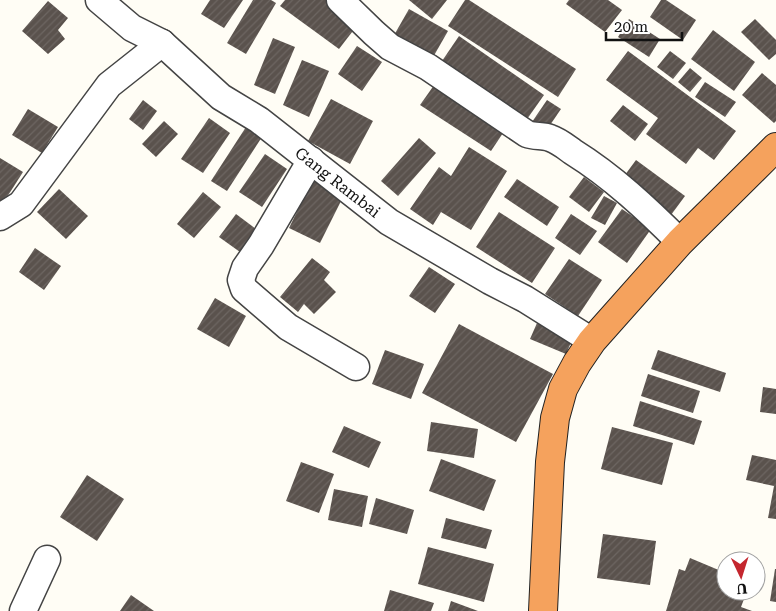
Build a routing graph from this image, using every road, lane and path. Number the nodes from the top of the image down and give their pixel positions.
1 (99, 0) edge
2 (340, 0) edge
3 (162, 43) junction
4 (776, 146) edge
5 (311, 160) junction
6 (0, 217) edge
7 (680, 242) junction
8 (592, 341) junction
9 (356, 367) dead end
10 (47, 559) dead end
11 (23, 611) edge
12 (542, 611) edge

1 - 3 street, Gang Rambai
2 - 7 street
3 - 5 street, Gang Rambai
3 - 6 street
4 - 7 highway
5 - 8 street, Gang Rambai
5 - 9 street
7 - 8 highway
8 - 12 highway
10 - 11 street

